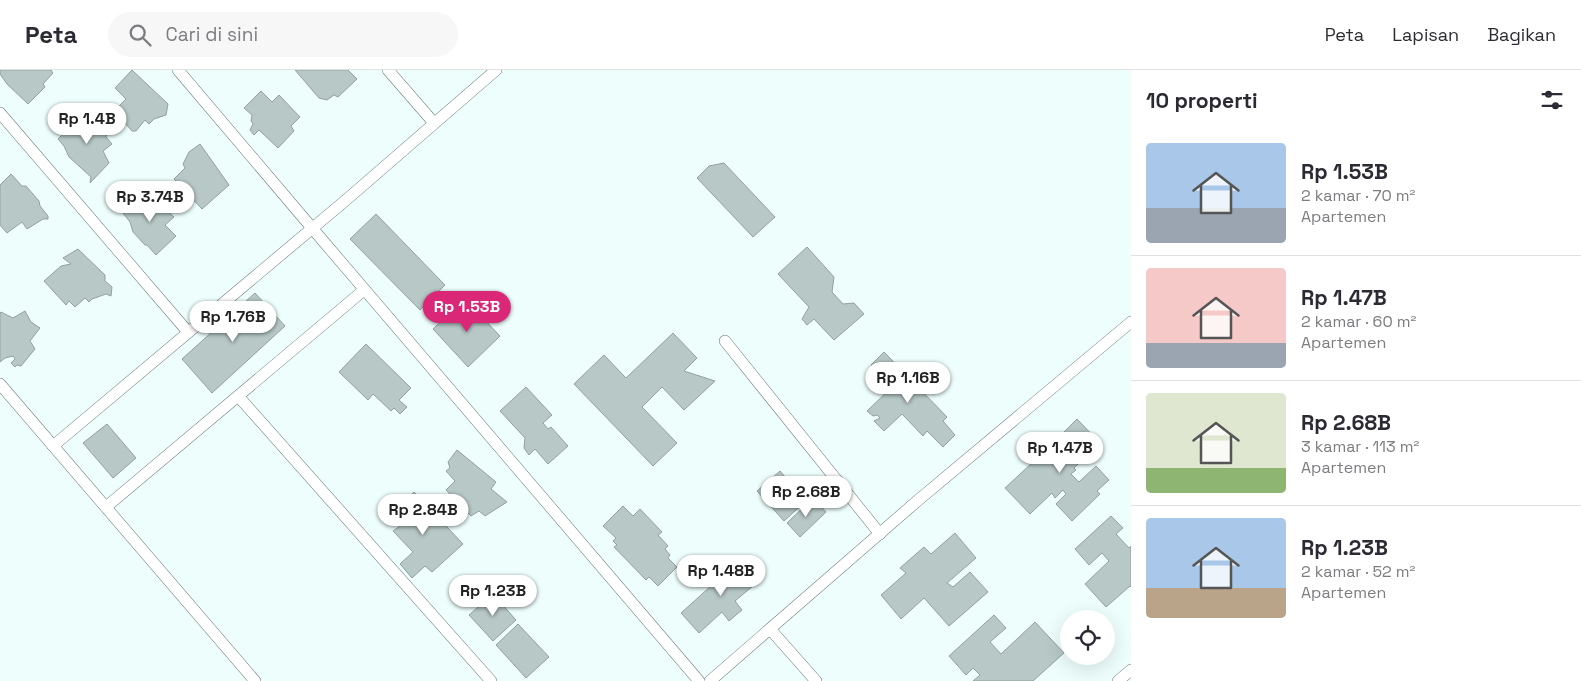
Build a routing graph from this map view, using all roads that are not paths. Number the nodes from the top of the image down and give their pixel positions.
1 (178, 70) edge
2 (388, 70) edge
3 (496, 70) edge
4 (0, 113) edge
5 (434, 123) junction
6 (312, 228) junction
7 (364, 290) junction
8 (1131, 322) edge
9 (188, 332) junction
10 (726, 341) dead end
11 (0, 384) edge
12 (238, 396) junction
13 (53, 446) junction
14 (106, 508) junction
15 (880, 534) junction
16 (770, 629) junction
17 (1131, 670) edge
18 (255, 681) edge
19 (491, 681) edge
20 (699, 681) edge
21 (710, 681) edge
22 (816, 681) edge
23 (1118, 681) edge

1 - 6 lane
2 - 5 lane
3 - 5 lane
4 - 9 lane
5 - 6 lane
6 - 7 lane
6 - 9 lane
7 - 12 lane
7 - 20 lane
8 - 15 lane
9 - 13 lane
10 - 15 lane
11 - 13 lane
12 - 14 lane
12 - 19 lane
13 - 14 lane
14 - 18 lane
15 - 16 lane
16 - 21 lane
16 - 22 lane
17 - 23 lane

